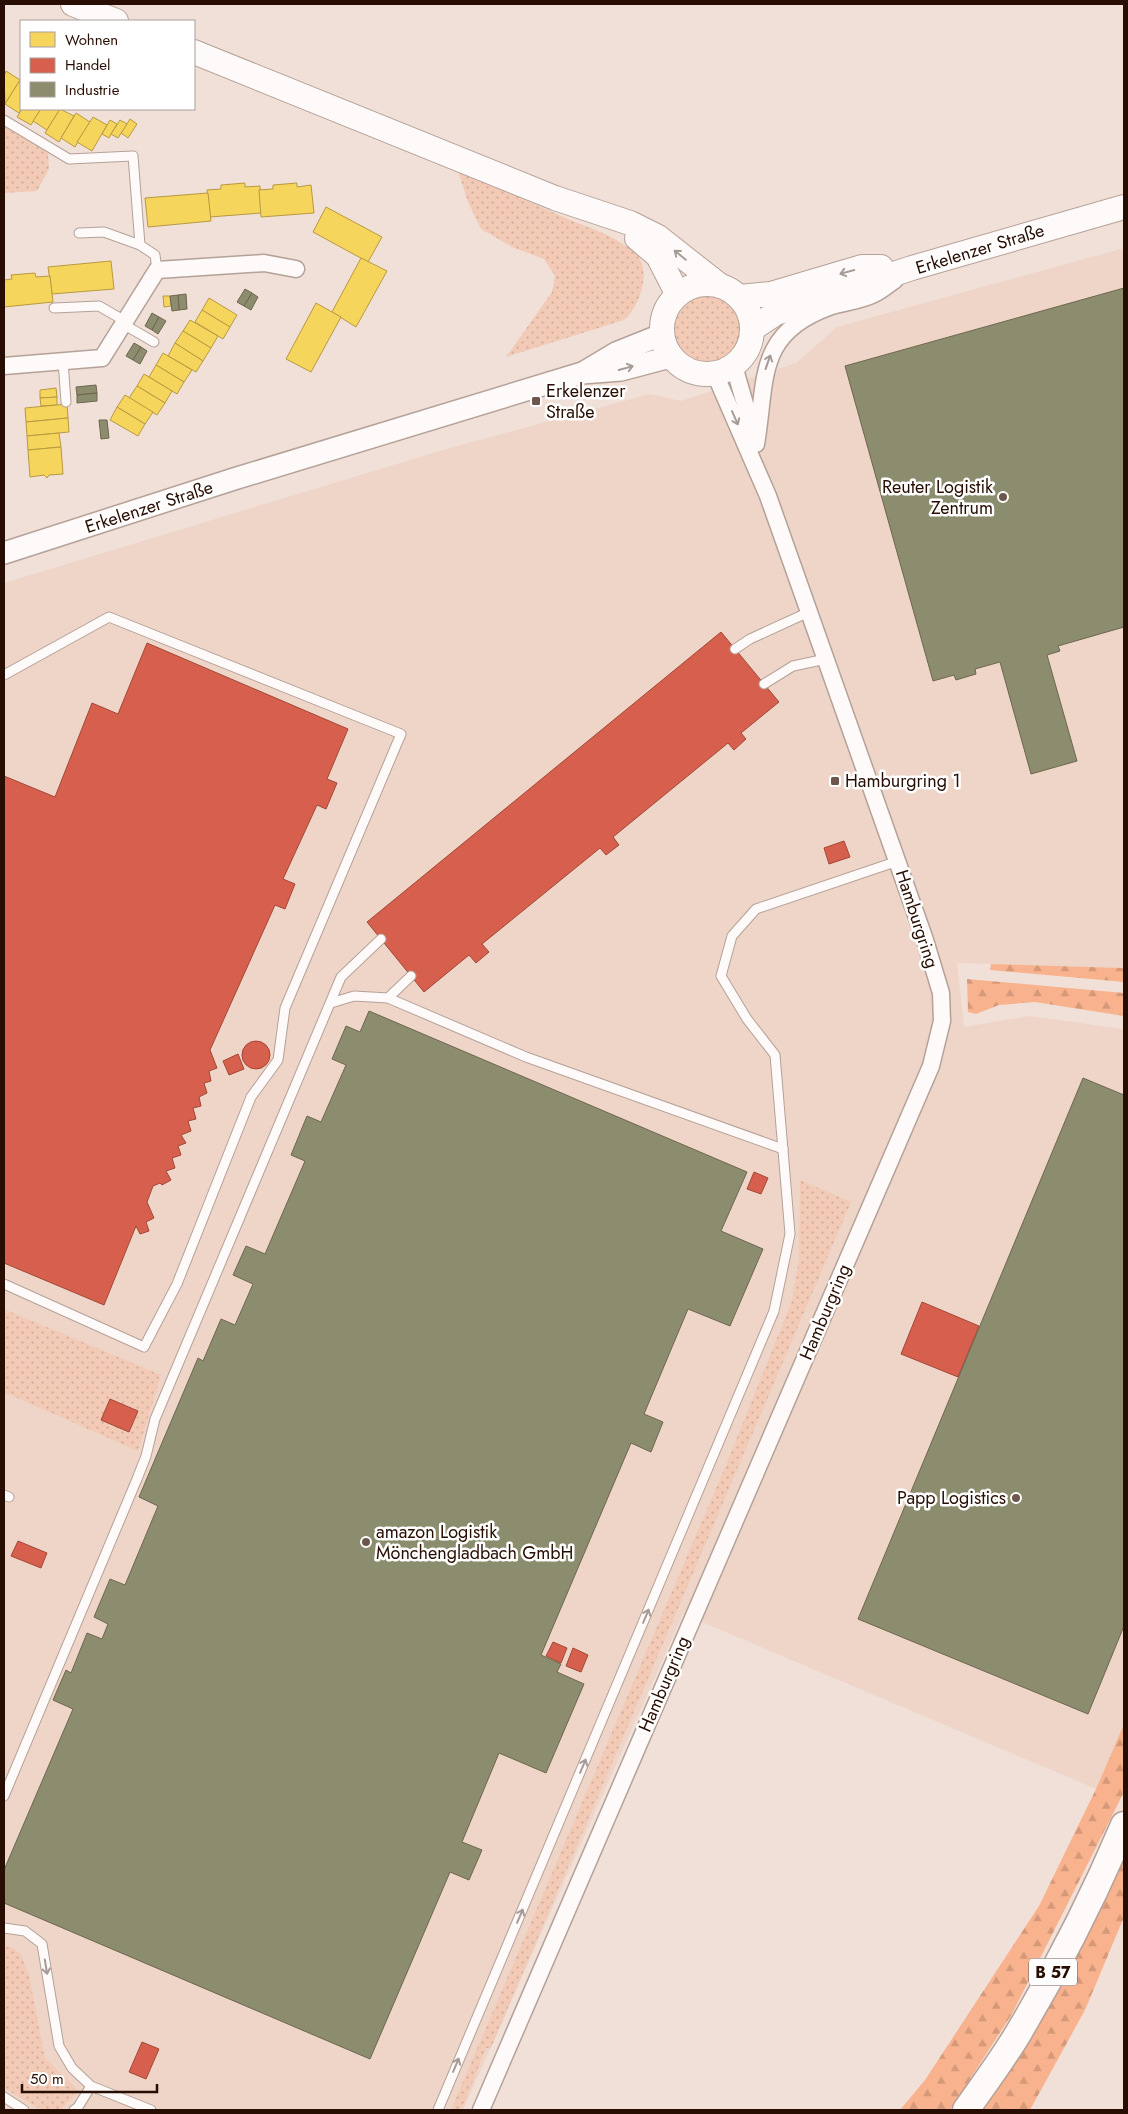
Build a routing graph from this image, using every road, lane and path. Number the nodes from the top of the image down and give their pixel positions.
1 (73, 4) edge
2 (113, 20) edge
3 (195, 52) edge
4 (4, 120) edge
5 (1124, 207) edge
6 (583, 208) junction
7 (79, 233) dead end
8 (140, 245) junction
9 (912, 268) junction
10 (296, 269) dead end
11 (157, 270) junction
12 (719, 285) junction
13 (677, 294) junction
14 (739, 297) junction
15 (54, 308) dead end
16 (124, 322) junction
17 (752, 329) junction
18 (661, 335) junction
19 (154, 342) dead end
20 (670, 357) junction
21 (63, 361) junction
22 (4, 366) edge
23 (725, 370) junction
24 (582, 373) junction
25 (66, 402) dead end
26 (756, 444) junction
27 (768, 496) junction
28 (4, 553) edge
29 (809, 612) junction
30 (735, 649) dead end
31 (826, 659) junction
32 (4, 675) edge
33 (764, 684) dead end
34 (898, 861) junction
35 (381, 939) dead end
36 (411, 976) dead end
37 (388, 998) junction
38 (331, 1003) junction
39 (783, 1149) junction
40 (4, 1284) edge
41 (4, 1796) edge
42 (1124, 1825) edge
43 (4, 1928) edge
44 (91, 2086) junction
45 (4, 2097) edge
46 (481, 2108) edge
47 (24, 2110) edge
48 (74, 2110) edge
49 (151, 2110) edge
50 (438, 2110) edge
51 (966, 2110) edge

1 - 2 main road
3 - 6 main road
4 - 8 lane
5 - 9 main road, Erkelenzer Straße
12 -> 6 main road
6 - 13 main road
7 - 8 lane
8 - 11 lane
9 -> 14 main road
9 - 17 main road
26 -> 9 street, Erkelenzer Straße
10 - 11 street
11 - 16 street
12 - 13 main road
12 - 14 main road
13 - 18 main road
14 - 17 main road
15 - 16 lane
16 - 19 lane
16 - 21 street
17 - 23 main road
18 - 20 main road
18 - 24 street
20 - 23 main road
24 -> 20 street
21 - 22 street
21 - 25 lane
23 - 26 street
23 -> 27 street
24 - 28 street, Erkelenzer Straße
26 - 27 street
27 - 29 street, Hamburgring
29 - 30 lane
29 - 31 street, Hamburgring
31 - 33 lane
31 - 34 street, Hamburgring
32 - 40 lane
34 - 39 lane
34 - 46 street, Hamburgring
35 - 38 lane
36 - 37 lane
37 - 38 lane
37 - 39 lane
38 - 41 lane
50 -> 39 lane
42 - 51 main road, B 57
43 -> 44 lane
44 - 48 lane
44 - 49 lane
45 - 47 lane

